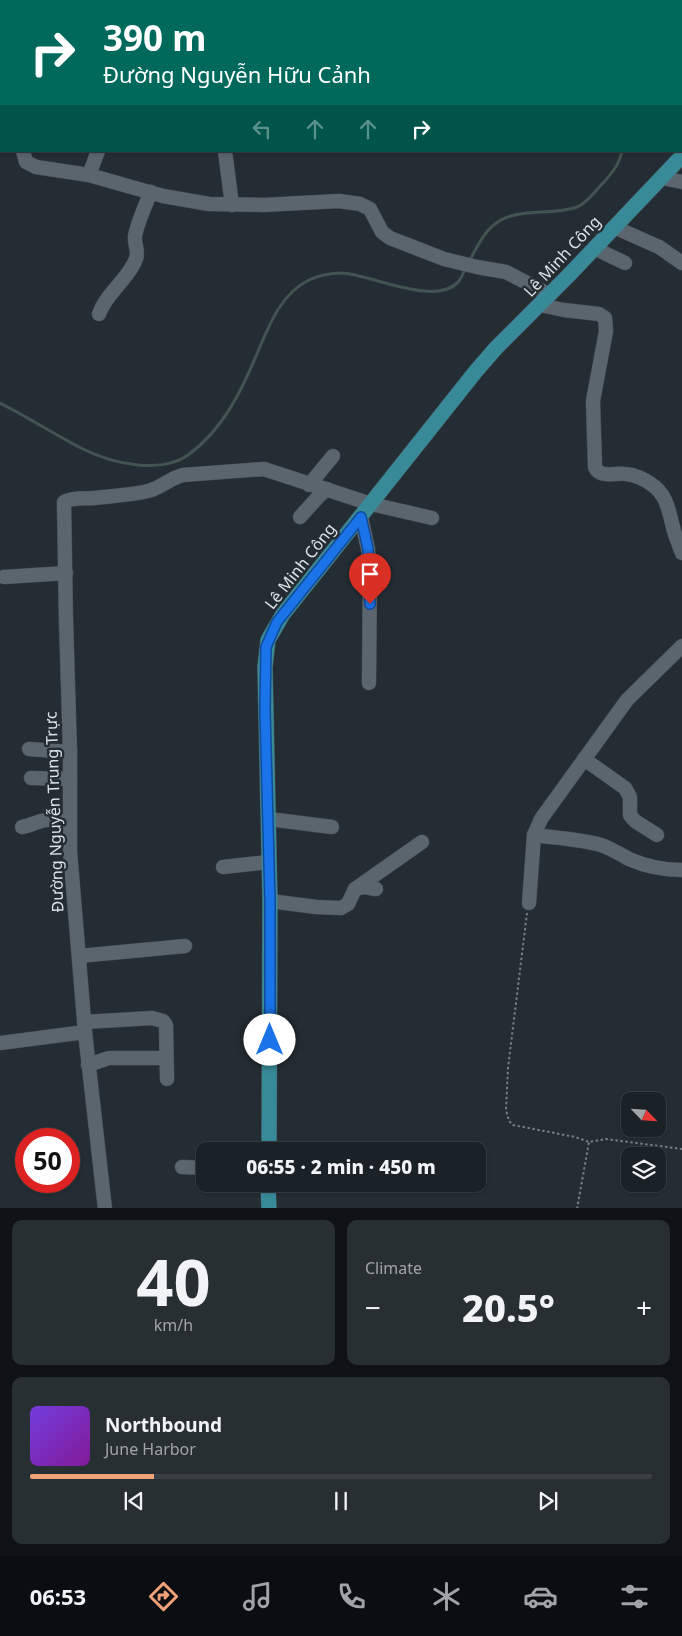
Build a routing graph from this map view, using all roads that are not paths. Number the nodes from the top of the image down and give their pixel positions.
1 (23, 152) edge
2 (98, 152) edge
3 (225, 152) edge
4 (682, 156) edge
5 (89, 176) junction
6 (662, 178) junction
7 (682, 182) edge
8 (151, 192) junction
9 (232, 205) junction
10 (614, 227) junction
11 (594, 248) junction
12 (625, 263) dead end
13 (682, 263) edge
14 (545, 300) junction
15 (99, 314) dead end
16 (333, 456) dead end
17 (310, 485) junction
18 (327, 489) junction
19 (371, 504) junction
20 (300, 517) dead end
21 (361, 517) junction
22 (432, 518) dead end
23 (677, 518) edge
24 (681, 546) edge
25 (66, 573) junction
26 (4, 577) dead end
27 (682, 646) edge
28 (369, 683) dead end
29 (29, 749) dead end
30 (70, 752) junction
31 (584, 759) junction
32 (31, 778) dead end
33 (70, 779) junction
34 (269, 819) junction
35 (69, 823) junction
36 (22, 827) dead end
37 (332, 828) dead end
38 (534, 835) junction
39 (657, 836) dead end
40 (422, 842) dead end
41 (270, 862) junction
42 (223, 867) dead end
43 (682, 870) edge
44 (355, 889) junction
45 (376, 890) dead end
46 (270, 901) junction
47 (528, 903) road end
48 (185, 946) dead end
49 (79, 956) junction
50 (84, 1027) junction
51 (0, 1043) edge
52 (166, 1058) junction
53 (88, 1065) junction
54 (167, 1079) dead end
55 (269, 1142) edge
56 (182, 1167) dead end
57 (196, 1168) edge
58 (268, 1192) edge
59 (105, 1208) edge
60 (269, 1208) edge

1 - 5 street
2 - 5 street
3 - 9 street
4 - 6 main road, Lê Minh Công
5 - 8 street
6 - 7 street
6 - 10 main road, Lê Minh Công
8 - 9 street
8 - 15 street
9 - 14 street
10 - 11 main road, Lê Minh Công
10 - 13 street
11 - 12 street
11 - 14 main road, Lê Minh Công
14 - 19 main road, Lê Minh Công
14 - 23 street
16 - 17 street
17 - 18 street
17 - 25 street, Đường Nguyễn Trung Trực
18 - 19 street
18 - 20 street
19 - 21 main road, Lê Minh Công
19 - 22 street
21 - 28 street
21 - 34 main road, Lê Minh Công
23 - 24 street
25 - 26 street
25 - 30 street, Đường Nguyễn Trung Trực
27 - 31 street
29 - 30 street
30 - 33 street, Đường Nguyễn Trung Trực
31 - 38 street
31 - 39 street
32 - 33 street
33 - 35 street, Đường Nguyễn Trung Trực
34 - 37 street
34 - 41 main road, Lê Minh Công
35 - 36 street
35 - 49 street, Đường Nguyễn Trung Trực
38 - 43 street
38 - 47 street
40 - 44 street
41 - 42 street
41 - 46 main road, Lê Minh Công
44 - 45 street
44 - 46 street
46 - 55 main road, Lê Minh Công
48 - 49 street
49 - 50 street, Đường Nguyễn Trung Trực
50 - 51 street
50 - 52 street
50 - 53 street, Đường Nguyễn Trung Trực
52 - 53 street
52 - 54 street
53 - 59 street, Đường Nguyễn Trung Trực
56 - 57 street
58 - 60 main road

